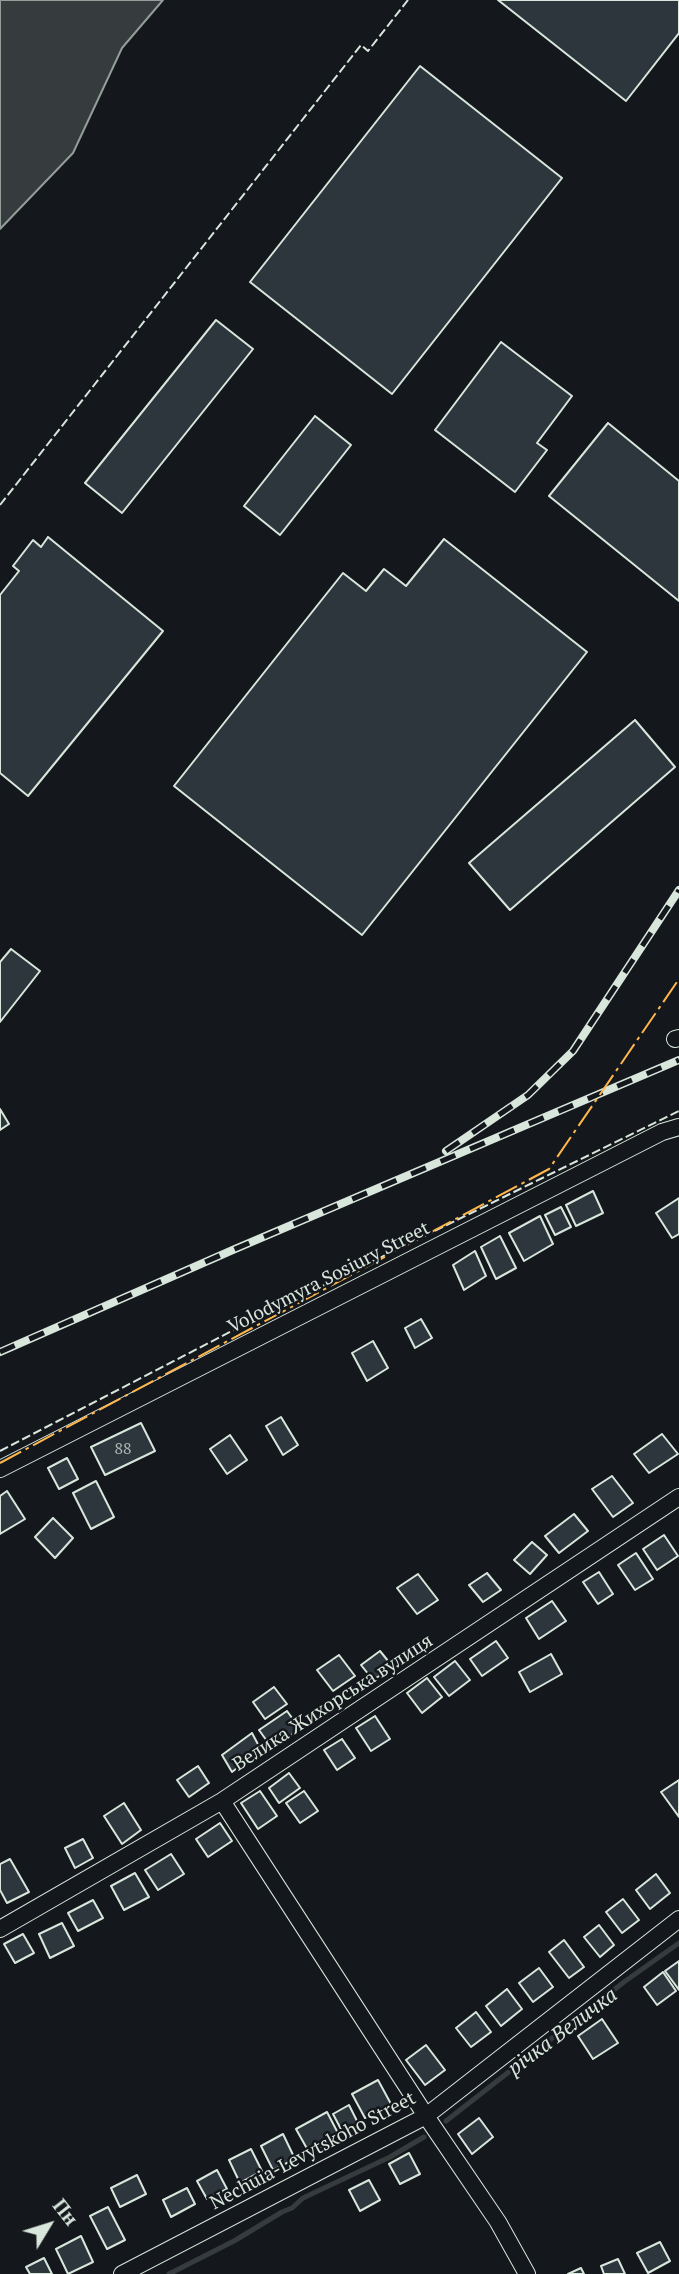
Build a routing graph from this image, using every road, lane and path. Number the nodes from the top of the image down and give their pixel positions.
1 (679, 1127) edge
2 (0, 1469) edge
3 (679, 1497) edge
4 (222, 1801) junction
5 (679, 1919) edge
6 (0, 1929) edge
7 (426, 2116) junction
8 (122, 2274) edge
9 (527, 2274) edge

1 - 2 street, Volodymyra Sosiury Street
3 - 4 street, Велика Жихорська вулиця
4 - 6 street, Велика Жихорська вулиця
4 - 7 street
5 - 7 street, Nechuia-Levytskoho Street
7 - 8 street, Nechuia-Levytskoho Street
7 - 9 street

